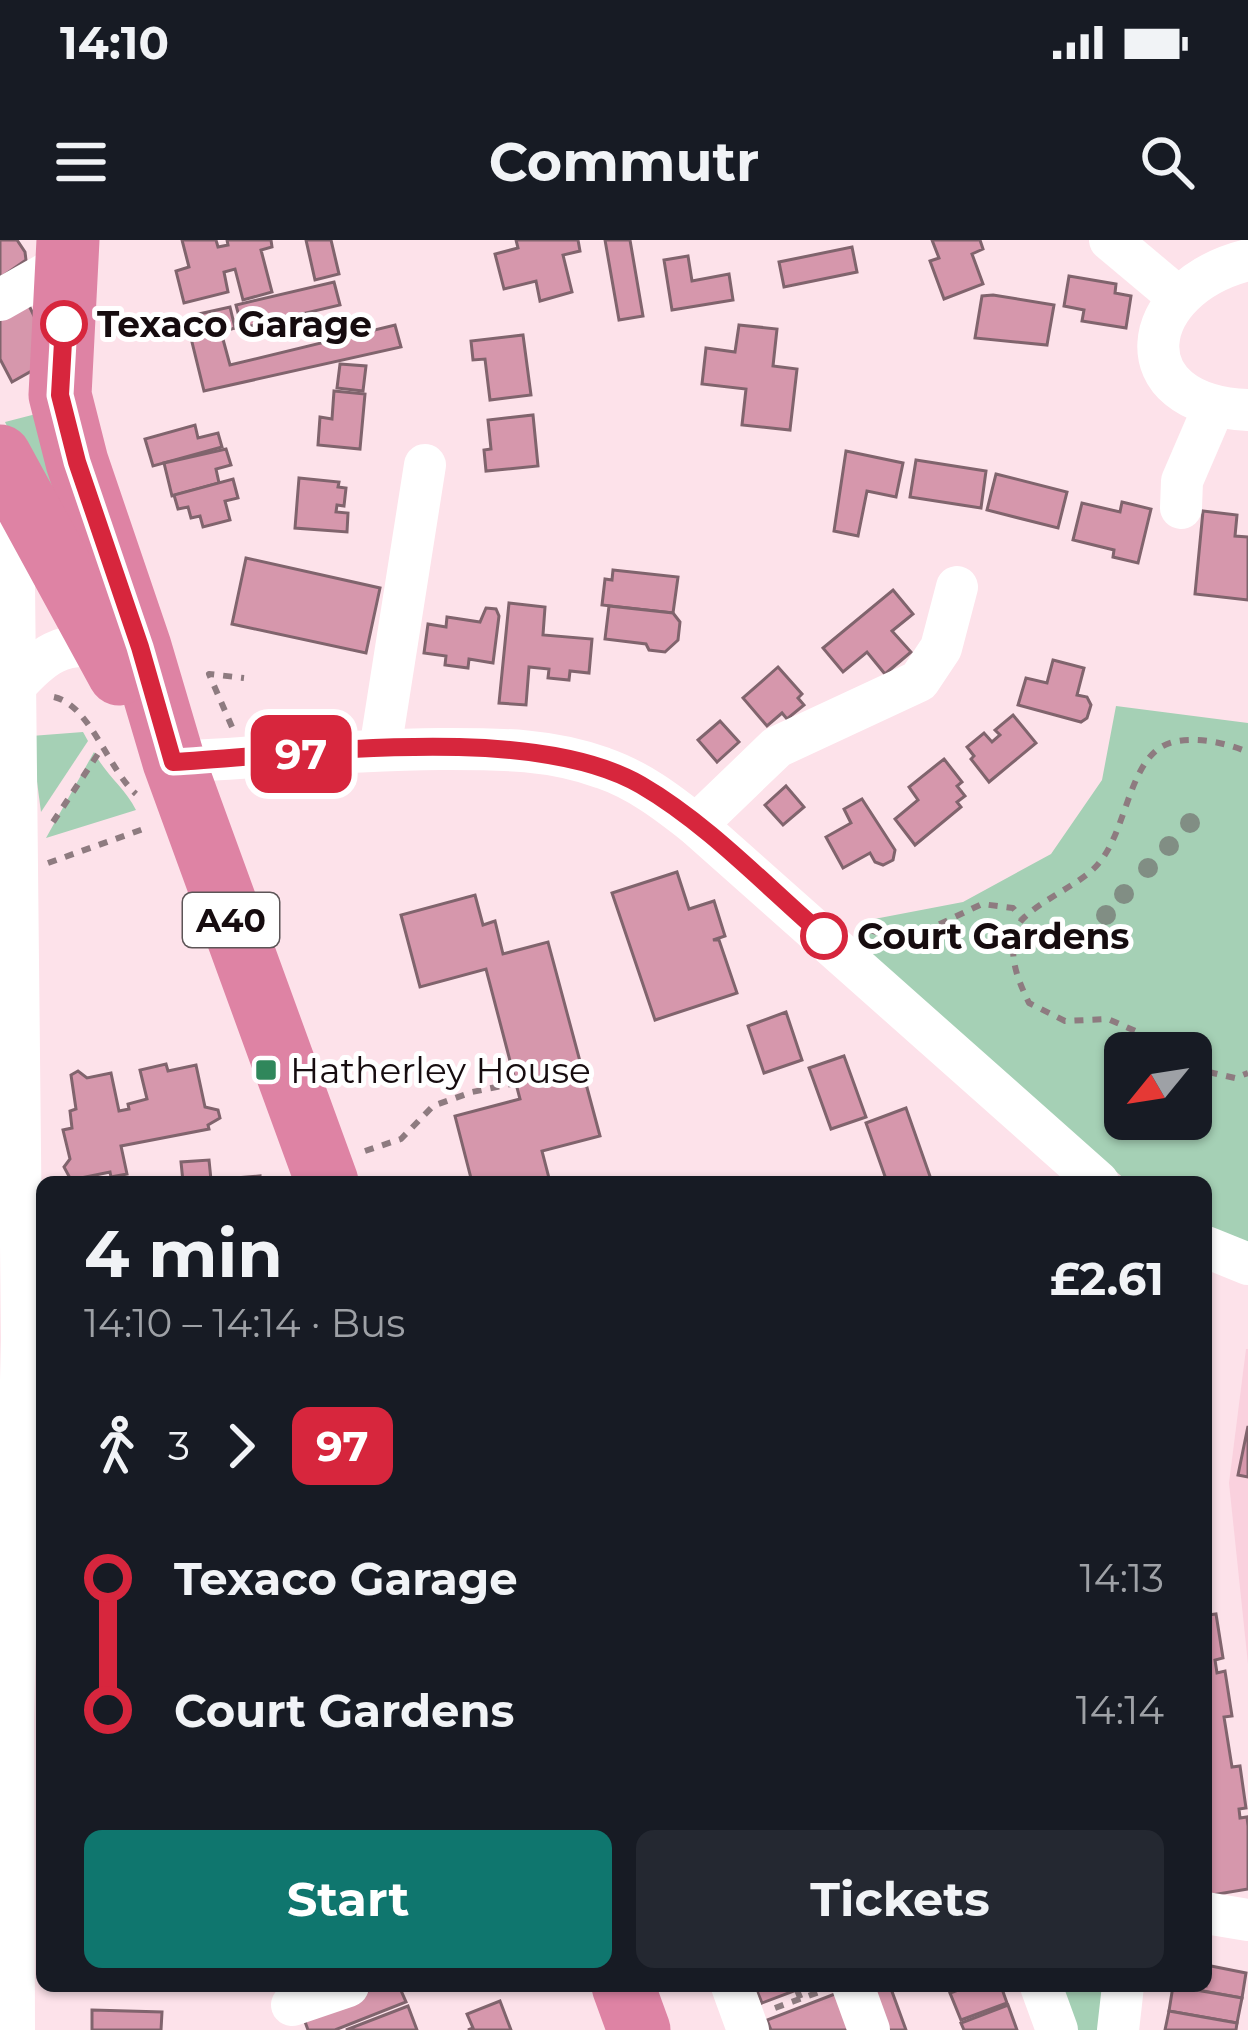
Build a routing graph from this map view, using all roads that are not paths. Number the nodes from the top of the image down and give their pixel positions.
1 (1110, 240) edge
2 (67, 251) edge
3 (1248, 260) edge
4 (1178, 297) junction
5 (0, 300) edge
6 (60, 395) junction
7 (1231, 409) edge
8 (0, 418) edge
9 (425, 465) dead end
10 (6, 467) edge
11 (1180, 508) dead end
12 (957, 587) dead end
13 (103, 649) junction
14 (12, 707) edge
15 (380, 749) junction
16 (173, 799) junction
17 (696, 825) junction
18 (324, 1173) edge
19 (1091, 1176) edge
20 (1212, 1249) edge
21 (1248, 1264) edge
22 (22, 1737) edge
23 (1212, 1914) edge
24 (1248, 1920) edge
25 (332, 1992) edge
26 (625, 1992) edge
27 (734, 1992) edge
28 (855, 1992) edge
29 (1043, 1992) edge
30 (1122, 1992) edge
31 (292, 2007) edge
32 (14, 2030) edge
33 (639, 2030) edge
34 (748, 2030) edge
35 (869, 2030) edge
36 (1057, 2030) edge
37 (1118, 2030) edge

1 - 4 street
2 - 5 street
2 - 6 highway
3 - 4 street
4 - 7 street
6 - 8 highway
6 - 16 highway, A40
7 - 11 street
9 - 15 street
10 - 13 highway, A40
10 - 14 street
12 - 17 street
13 - 14 street
13 - 16 highway, A40
14 - 22 street
15 - 16 street
15 - 17 street
16 - 18 highway, A40
17 - 19 street
20 - 21 street
22 - 32 street
23 - 24 street
25 - 31 street
26 - 33 highway
27 - 34 street
28 - 35 street
29 - 36 street
30 - 37 street

